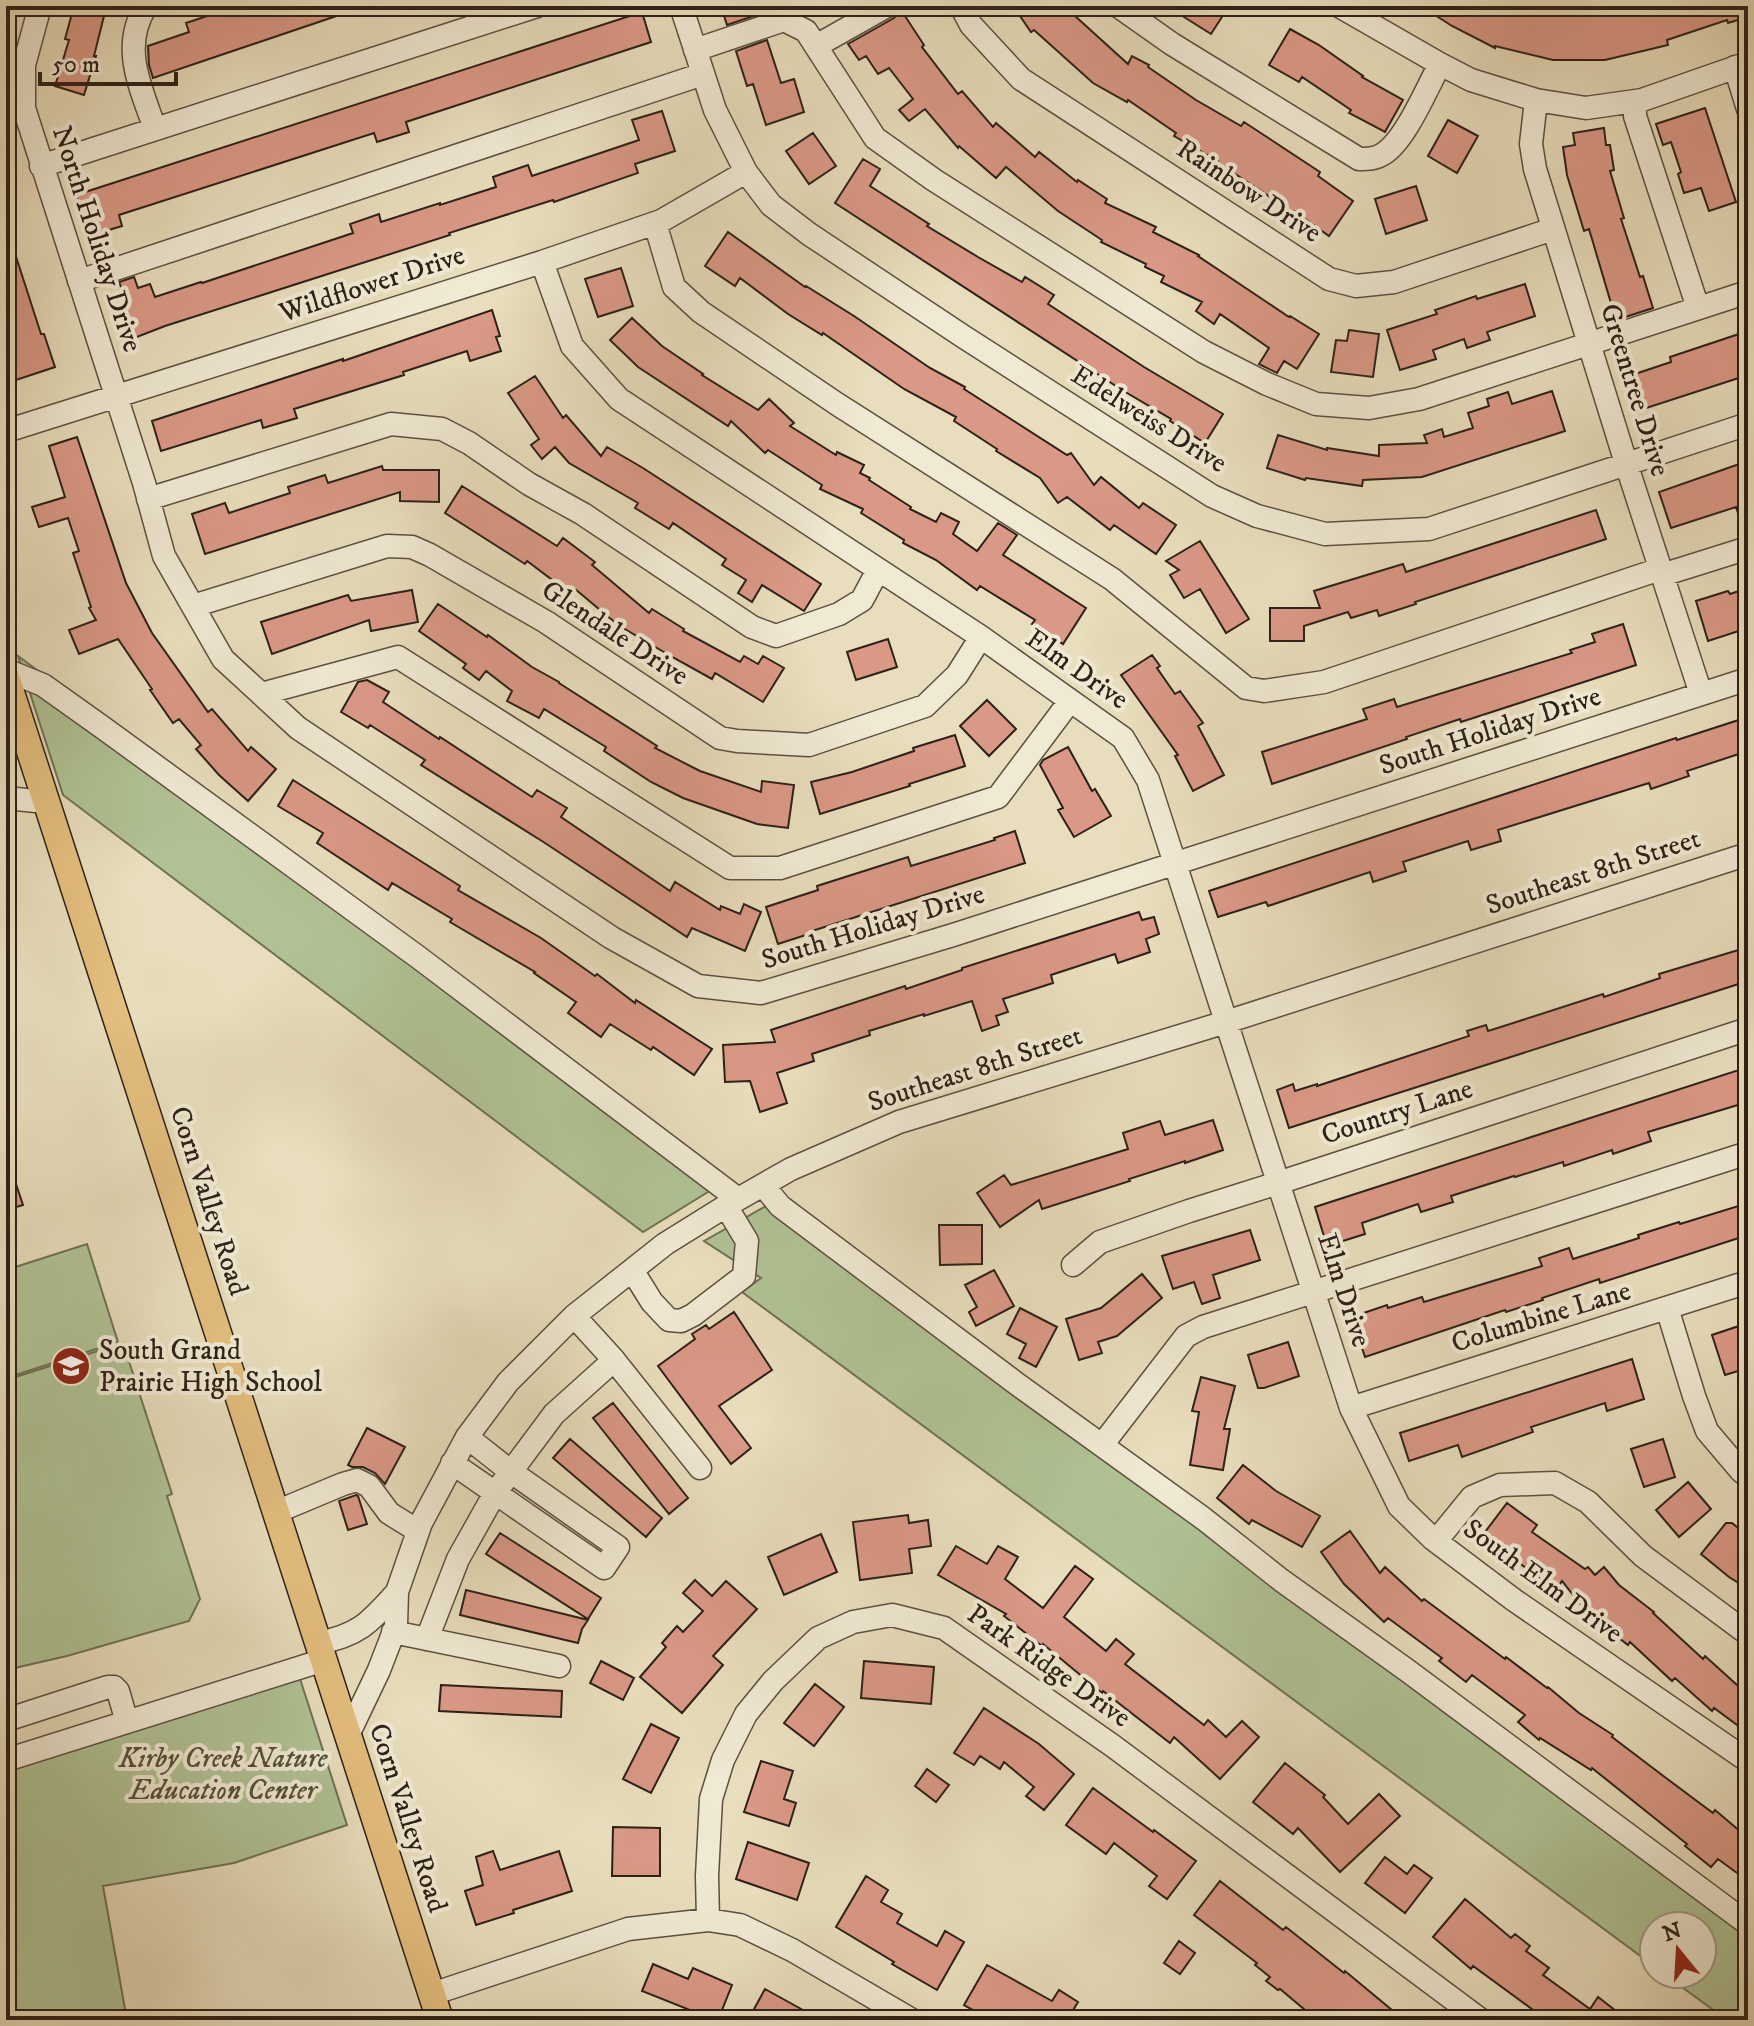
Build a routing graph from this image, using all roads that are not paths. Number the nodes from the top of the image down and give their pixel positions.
1 (40, 6) edge
2 (146, 6) edge
3 (537, 6) edge
4 (681, 6) edge
5 (887, 6) edge
6 (961, 6) edge
7 (1118, 6) edge
8 (1339, 6) edge
9 (816, 46) junction
10 (695, 50) junction
11 (1440, 64) junction
12 (1742, 65) edge
13 (703, 74) junction
14 (1536, 100) junction
15 (1635, 101) junction
16 (1748, 109) edge
17 (155, 129) junction
18 (41, 166) junction
19 (746, 172) junction
20 (655, 223) junction
21 (1553, 229) junction
22 (542, 262) junction
23 (79, 281) junction
24 (1748, 292) edge
25 (1698, 308) junction
26 (1589, 345) junction
27 (116, 396) junction
28 (1748, 424) edge
29 (6, 431) edge
30 (1626, 463) junction
31 (148, 499) junction
32 (1748, 548) edge
33 (878, 570) junction
34 (1661, 572) junction
35 (193, 606) junction
36 (981, 637) junction
37 (6, 670) edge
38 (6, 677) edge
39 (1748, 679) edge
40 (261, 694) junction
41 (1701, 694) junction
42 (1070, 701) junction
43 (6, 798) edge
44 (46, 802) junction
45 (1748, 854) edge
46 (1175, 864) junction
47 (1226, 1022) junction
48 (1748, 1029) edge
49 (1748, 1153) edge
50 (1278, 1183) junction
51 (763, 1185) junction
52 (732, 1202) junction
53 (1073, 1265) dead end
54 (632, 1270) junction
55 (1748, 1282) edge
56 (1314, 1293) junction
57 (1667, 1308) junction
58 (574, 1316) junction
59 (614, 1360) junction
60 (1351, 1408) junction
61 (467, 1437) junction
62 (1102, 1445) junction
63 (452, 1463) junction
64 (700, 1468) dead end
65 (510, 1471) junction
66 (1748, 1476) edge
67 (495, 1493) junction
68 (276, 1512) junction
69 (418, 1531) junction
70 (1436, 1541) junction
71 (397, 1592) junction
72 (393, 1632) junction
73 (1748, 1634) edge
74 (427, 1639) junction
75 (321, 1652) junction
76 (559, 1666) dead end
77 (6, 1720) edge
78 (127, 1722) junction
79 (348, 1735) junction
80 (6, 1760) edge
81 (1748, 1761) edge
82 (708, 1920) junction
83 (1748, 1924) edge
84 (432, 1994) junction
85 (440, 2020) edge
86 (912, 2020) edge
87 (1481, 2020) edge

1 - 18 street, North Holiday Drive
2 - 17 street
3 - 17 street
4 - 10 street, Edelweiss Drive
5 - 9 street
6 - 21 street, Rainbow Drive
7 - 11 street
8 - 11 street
9 - 10 street
9 - 26 street
10 - 13 street, Edelweiss Drive
11 - 14 street
12 - 15 street
12 - 16 street
13 - 19 street, Edelweiss Drive
13 - 23 street
14 - 15 street
14 - 21 street, Greentree Drive
15 - 25 street
17 - 18 street
18 - 23 street, North Holiday Drive
19 - 20 street, Wildflower Drive
19 - 30 street, Edelweiss Drive
20 - 22 street, Wildflower Drive
20 - 34 street
21 - 26 street, Greentree Drive
22 - 27 street, Wildflower Drive
22 - 33 street, Elm Drive
23 - 27 street, North Holiday Drive
24 - 25 street
25 - 26 street
26 - 30 street, Greentree Drive
27 - 29 street, Wildflower Drive
27 - 31 street, South Holiday Drive
28 - 30 street, Edelweiss Drive
30 - 34 street, Greentree Drive
31 - 33 street
31 - 35 street, South Holiday Drive
32 - 34 street
33 - 36 street, Elm Drive
34 - 41 street, Greentree Drive
35 - 36 street, Glendale Drive
35 - 40 street, South Holiday Drive
36 - 42 street, Elm Drive
37 - 52 street
38 - 44 main road, Corn Valley Road
39 - 41 street, South Holiday Drive
40 - 42 street
40 - 46 street, South Holiday Drive
41 - 46 street, South Holiday Drive
42 - 46 street, Elm Drive
43 - 44 street
44 - 68 main road, Corn Valley Road
45 - 47 street, Southeast 8th Street
46 - 47 street, Elm Drive
47 - 50 street, Elm Drive
47 - 51 street, Southeast 8th Street
48 - 50 street, Country Lane
49 - 56 street
50 - 53 street, Country Lane
50 - 56 street, Elm Drive
51 - 52 street, Southeast 8th Street
51 - 62 street
52 - 54 street, Southeast 8th Street
52 - 54 street
54 - 58 street, Southeast 8th Street
55 - 57 street, Columbine Lane
56 - 60 street, Elm Drive
56 - 62 street
57 - 60 street, Columbine Lane
57 - 66 street
58 - 59 street
58 - 61 street, Southeast 8th Street
59 - 64 street
59 - 65 street
60 - 70 street, South Elm Drive
61 - 63 street, Southeast 8th Street
61 - 65 street
62 - 83 street
63 - 67 street
63 - 69 street, Southeast 8th Street
65 - 67 street
65 - 67 street
67 - 74 street
68 - 69 street
68 - 75 main road, Corn Valley Road
69 - 71 street, Southeast 8th Street
70 - 73 street
70 - 81 street, South Elm Drive
71 - 72 street, Southeast 8th Street
71 - 75 street, Southeast 8th Street
72 - 74 street
72 - 79 street, Southeast 8th Street
74 - 76 street
75 - 78 street, Southeast 8th Street
75 - 79 main road, Corn Valley Road
77 - 78 street
78 - 80 street, Southeast 8th Street
79 - 84 main road, Corn Valley Road
82 - 84 street
82 - 86 street
82 - 87 street, Park Ridge Drive
84 - 85 main road, Corn Valley Road

